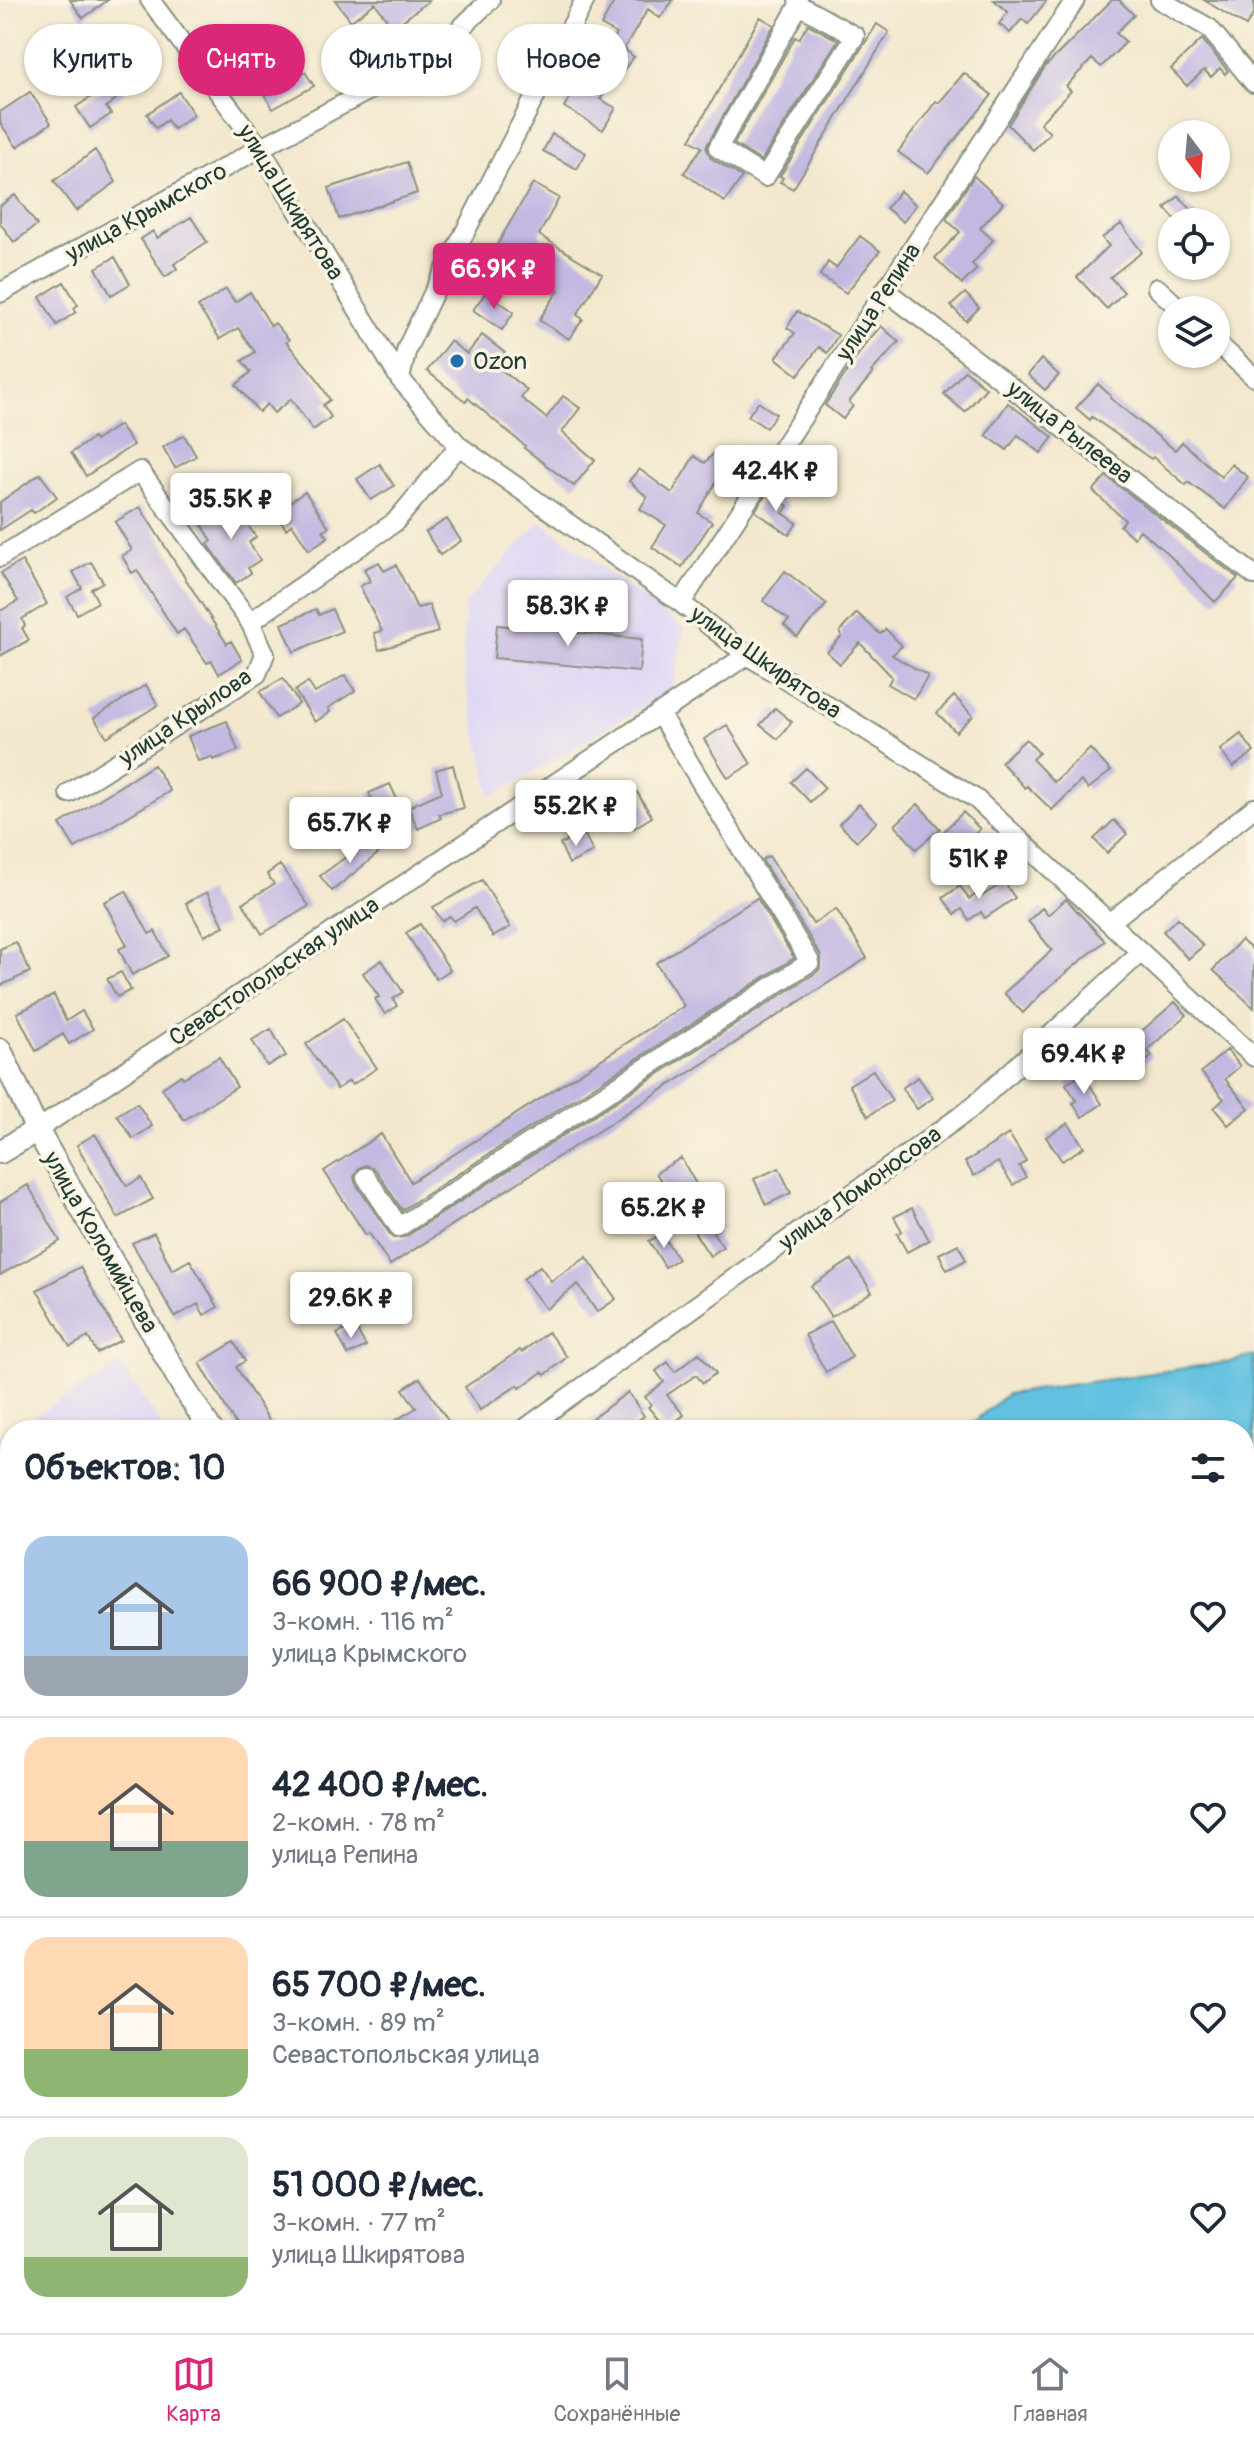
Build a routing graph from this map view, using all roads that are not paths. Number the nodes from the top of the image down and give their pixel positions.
1 (150, 0) edge
2 (490, 0) edge
3 (585, 0) edge
4 (1075, 0) edge
5 (1160, 0) edge
6 (798, 2) edge
7 (1254, 83) edge
8 (260, 148) junction
9 (1157, 288) dead end
10 (885, 290) junction
11 (0, 293) edge
12 (1166, 296) edge
13 (1230, 355) edge
14 (1254, 377) edge
15 (400, 379) junction
16 (459, 446) junction
17 (0, 557) edge
18 (1254, 575) edge
19 (681, 603) junction
20 (250, 622) junction
21 (747, 655) junction
22 (659, 713) junction
23 (69, 793) dead end
24 (1254, 808) edge
25 (1110, 922) junction
26 (1141, 952) junction
27 (0, 1050) edge
28 (1254, 1057) edge
29 (37, 1130) junction
30 (0, 1152) edge
31 (366, 1177) dead end
32 (205, 1420) edge
33 (537, 1420) edge

1 - 8 street, улица Шкирятова
2 - 8 street, улица Крымского
3 - 15 street
4 - 10 street, улица Репина
5 - 7 street
6 - 6 street
8 - 11 street, улица Крымского
8 - 15 street, улица Шкирятова
9 - 12 street
10 - 18 street, улица Рылеева
10 - 19 street, улица Репина
13 - 14 street
15 - 16 street, улица Шкирятова
16 - 19 street, улица Шкирятова
16 - 20 street
17 - 20 street, улица Крылова
19 - 21 street, улица Шкирятова
20 - 23 street, улица Крылова
21 - 22 street, Севастопольская улица
21 - 25 street, улица Шкирятова
22 - 29 street, Севастопольская улица
22 - 31 street
24 - 25 street
25 - 26 street, улица Шкирятова
26 - 28 street, улица Шкирятова
26 - 33 street, улица Ломоносова
27 - 29 main road, улица Коломийцева
29 - 30 main road, Севастопольская улица
29 - 32 main road, улица Коломийцева

